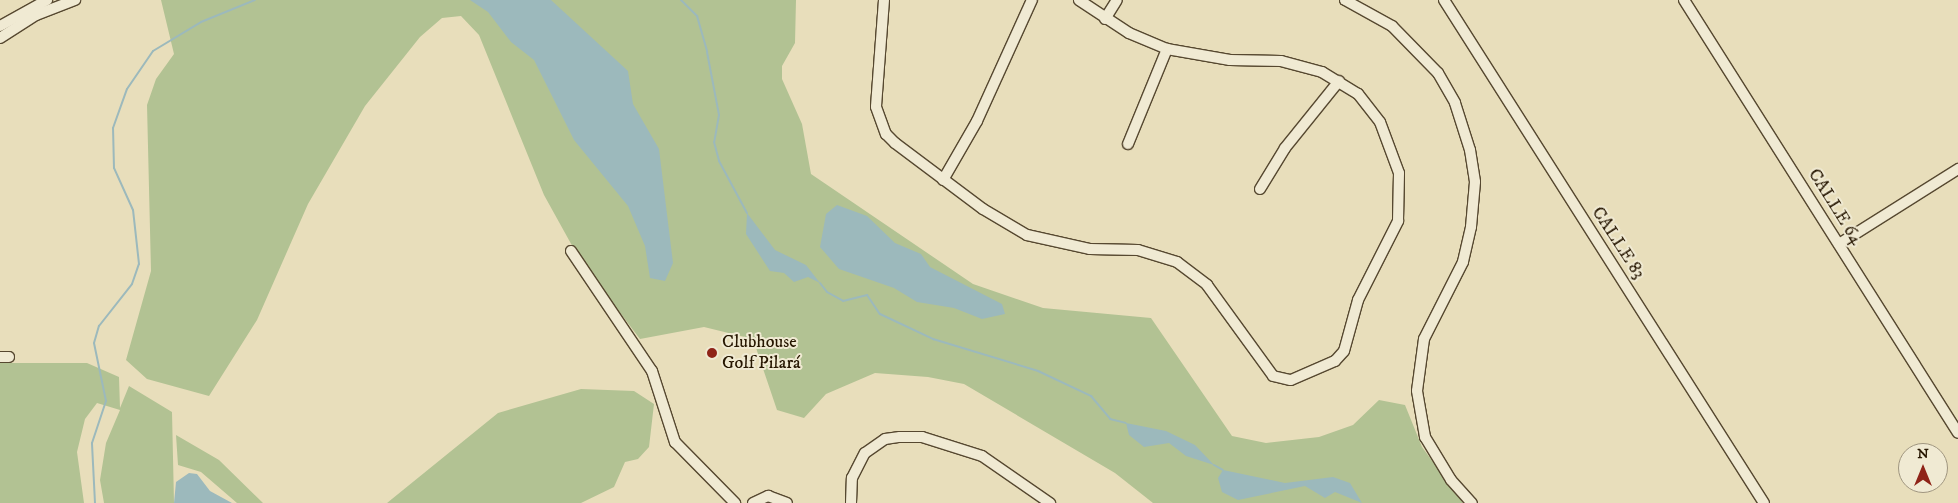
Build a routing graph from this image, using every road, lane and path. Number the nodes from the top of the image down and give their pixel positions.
1 (47, 0) edge
2 (75, 0) edge
3 (884, 0) edge
4 (1032, 0) edge
5 (1079, 0) edge
6 (1117, 0) edge
7 (1345, 0) edge
8 (1444, 0) edge
9 (1684, 0) edge
10 (1105, 19) junction
11 (0, 26) edge
12 (0, 38) edge
13 (1167, 49) junction
14 (1339, 81) junction
15 (1128, 144) dead end
16 (1958, 169) edge
17 (943, 180) junction
18 (1260, 189) dead end
19 (1839, 244) junction
20 (571, 251) dead end
21 (1958, 433) edge
22 (725, 491) junction
23 (727, 503) edge
24 (735, 503) edge
25 (753, 503) edge
26 (787, 503) edge
27 (851, 503) edge
28 (1050, 503) edge
29 (1472, 503) edge
30 (1764, 503) edge

1 - 11 street
2 - 12 street
3 - 17 street
4 - 17 street
5 - 10 street
6 - 10 street
7 - 29 street
8 - 30 street, CALLE 83
9 - 19 street, CALLE 64
10 - 13 street
13 - 14 street
13 - 15 street
14 - 17 street
14 - 18 street
16 - 19 street
19 - 21 street, CALLE 64
20 - 22 street
22 - 23 street
22 - 24 street
25 - 26 street
27 - 28 street

